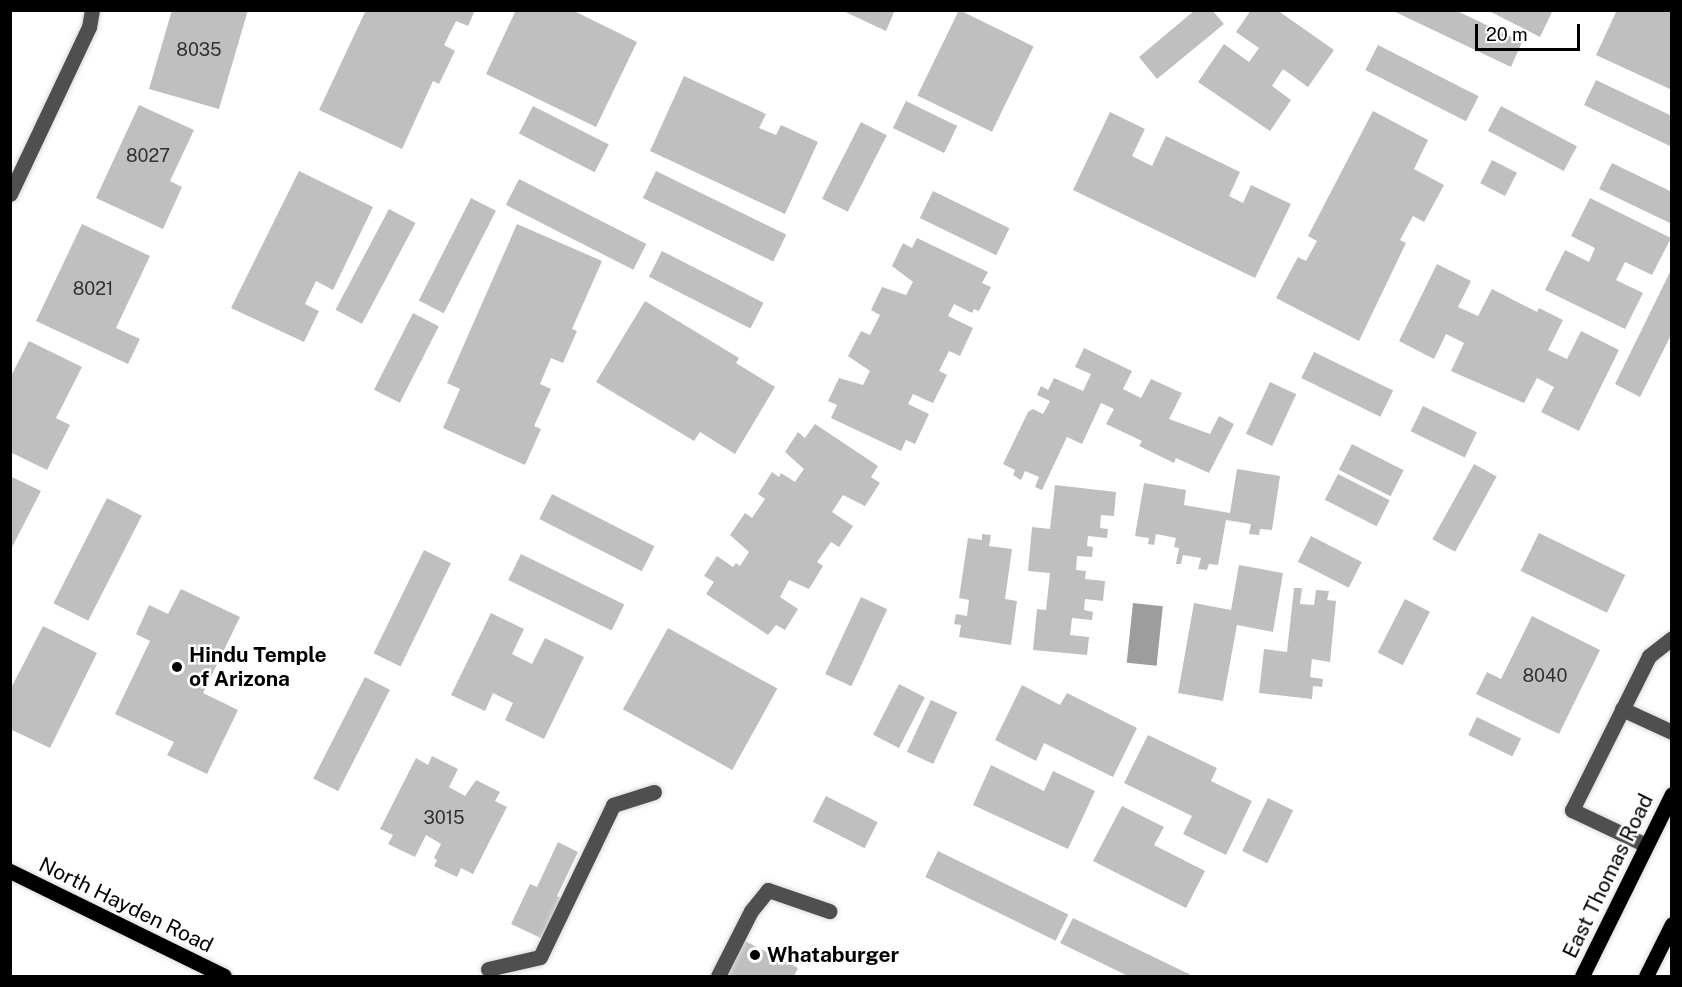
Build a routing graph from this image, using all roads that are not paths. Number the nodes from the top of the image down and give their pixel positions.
1 (92, 10) edge
2 (10, 194) edge
3 (1671, 638) edge
4 (1622, 709) junction
5 (1671, 732) edge
6 (654, 792) dead end
7 (1671, 794) edge
8 (1646, 845) junction
9 (10, 871) edge
10 (829, 911) dead end
11 (1671, 924) edge
12 (488, 969) dead end
13 (224, 976) edge
14 (718, 976) edge
15 (1582, 976) edge
16 (1646, 976) edge

1 - 2 street
3 - 4 street
4 - 5 street
4 - 8 street
6 - 12 street
7 - 8 main road, East Thomas Road
8 - 15 main road, East Thomas Road
9 - 13 main road, North Hayden Road
10 - 14 street
11 - 16 main road

